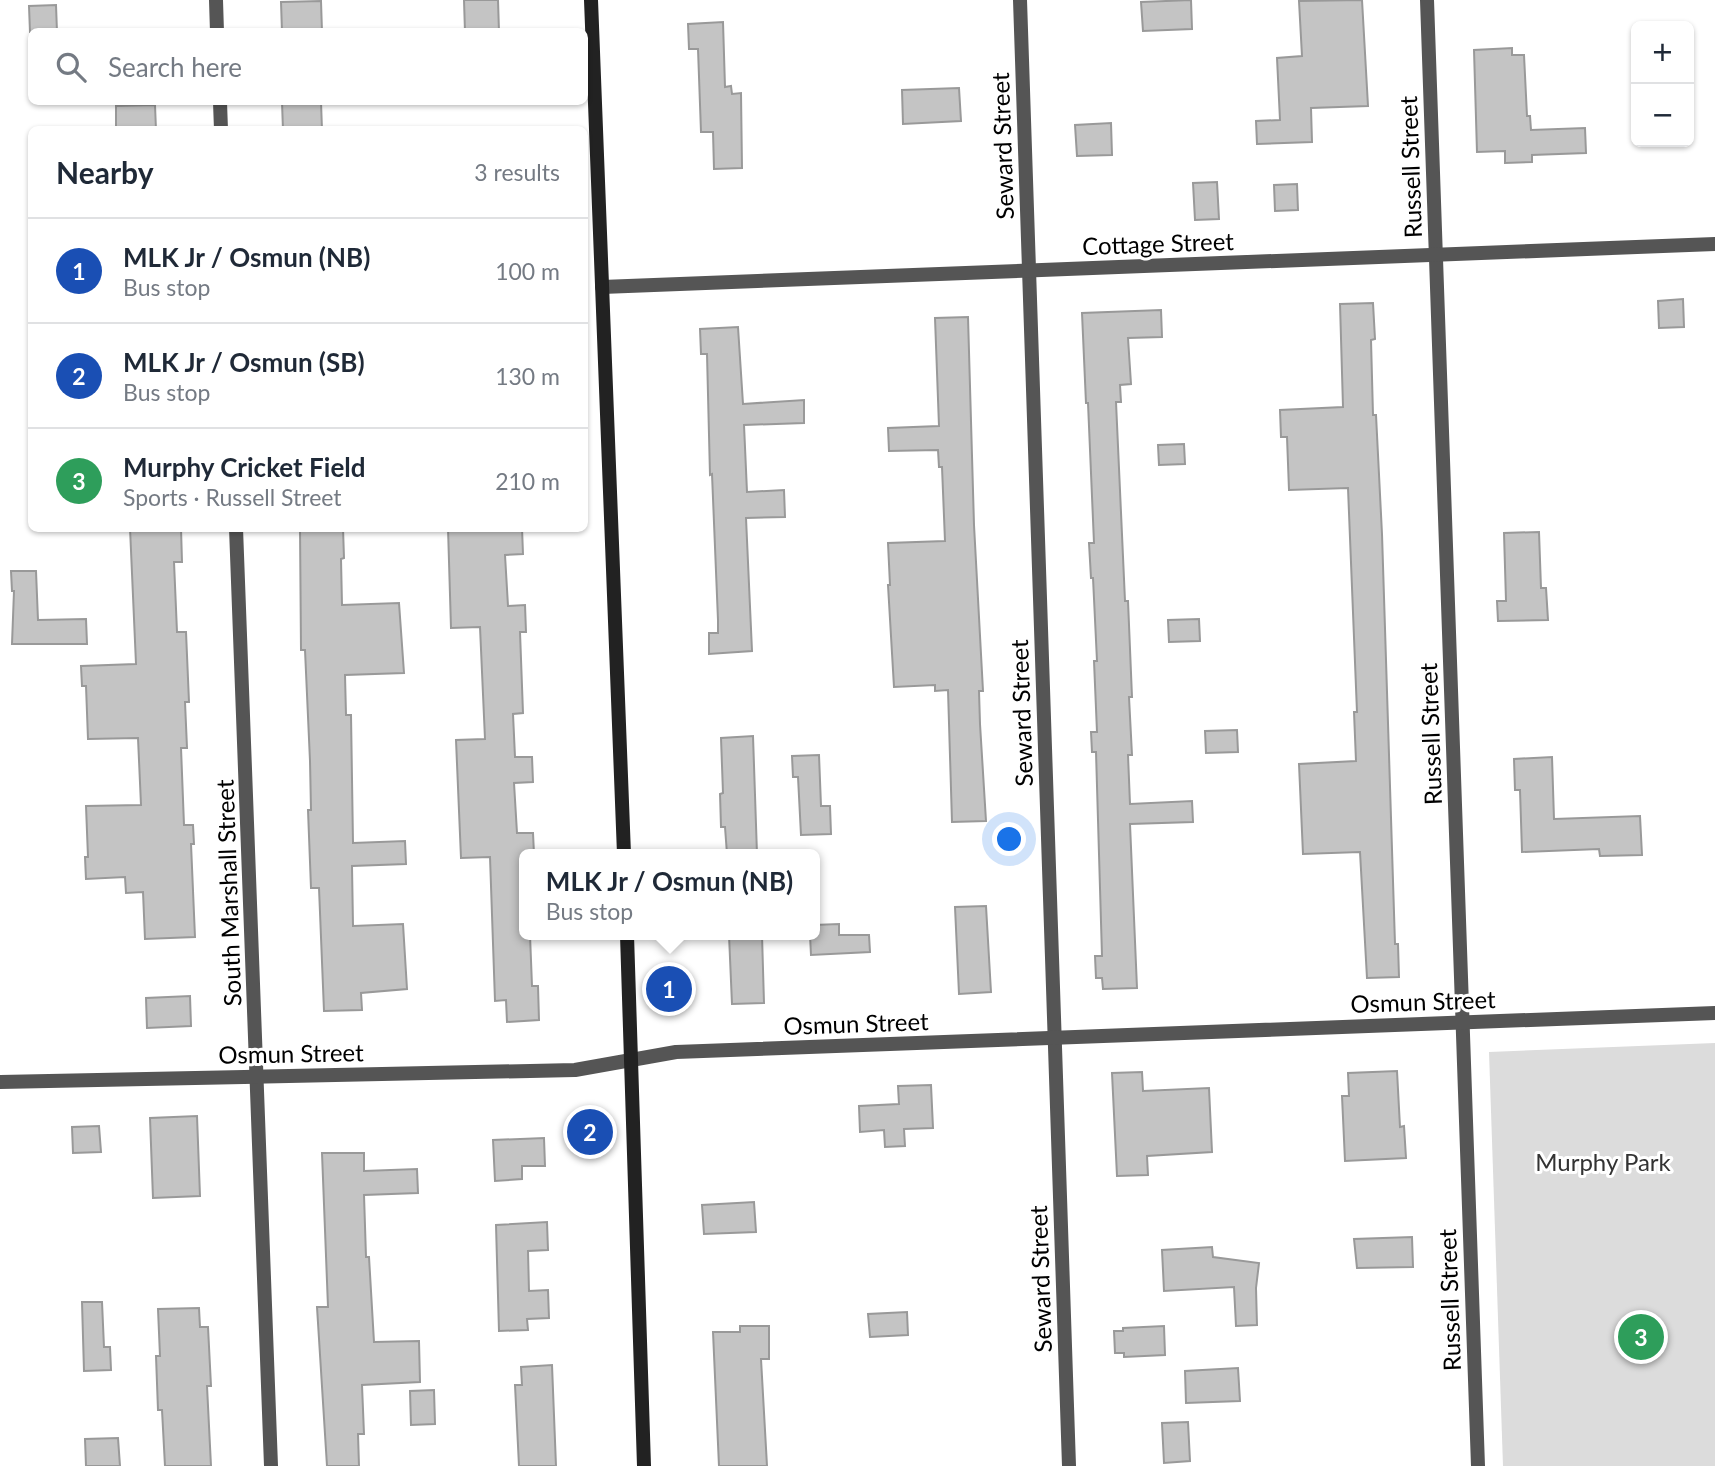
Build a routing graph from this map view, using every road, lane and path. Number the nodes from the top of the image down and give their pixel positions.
1 (216, 0) edge
2 (591, 0) edge
3 (1020, 0) edge
4 (1427, 0) edge
5 (217, 28) edge
6 (220, 105) edge
7 (221, 126) edge
8 (1715, 244) edge
9 (1436, 255) junction
10 (1029, 271) junction
11 (602, 287) junction
12 (236, 532) edge
13 (624, 849) edge
14 (627, 940) edge
15 (1715, 1013) edge
16 (1462, 1023) junction
17 (1055, 1038) junction
18 (632, 1060) junction
19 (257, 1077) junction
20 (0, 1082) edge
21 (271, 1466) edge
22 (644, 1466) edge
23 (1069, 1466) edge
24 (1478, 1466) edge

1 - 5 street
2 - 11 main road
3 - 10 street, Seward Street
4 - 9 street, Russell Street
6 - 7 street
8 - 9 street, Cottage Street
9 - 10 street, Cottage Street
9 - 16 street, Russell Street
10 - 11 street, Cottage Street
10 - 17 street, Seward Street
11 - 13 main road
12 - 19 street, South Marshall Street
14 - 18 main road
15 - 16 street, Osmun Street
16 - 17 street, Osmun Street
16 - 24 street, Russell Street
17 - 18 street, Osmun Street
17 - 23 street, Seward Street
18 - 19 street, Osmun Street
18 - 22 main road
19 - 20 street, Osmun Street
19 - 21 street, South Marshall Street

